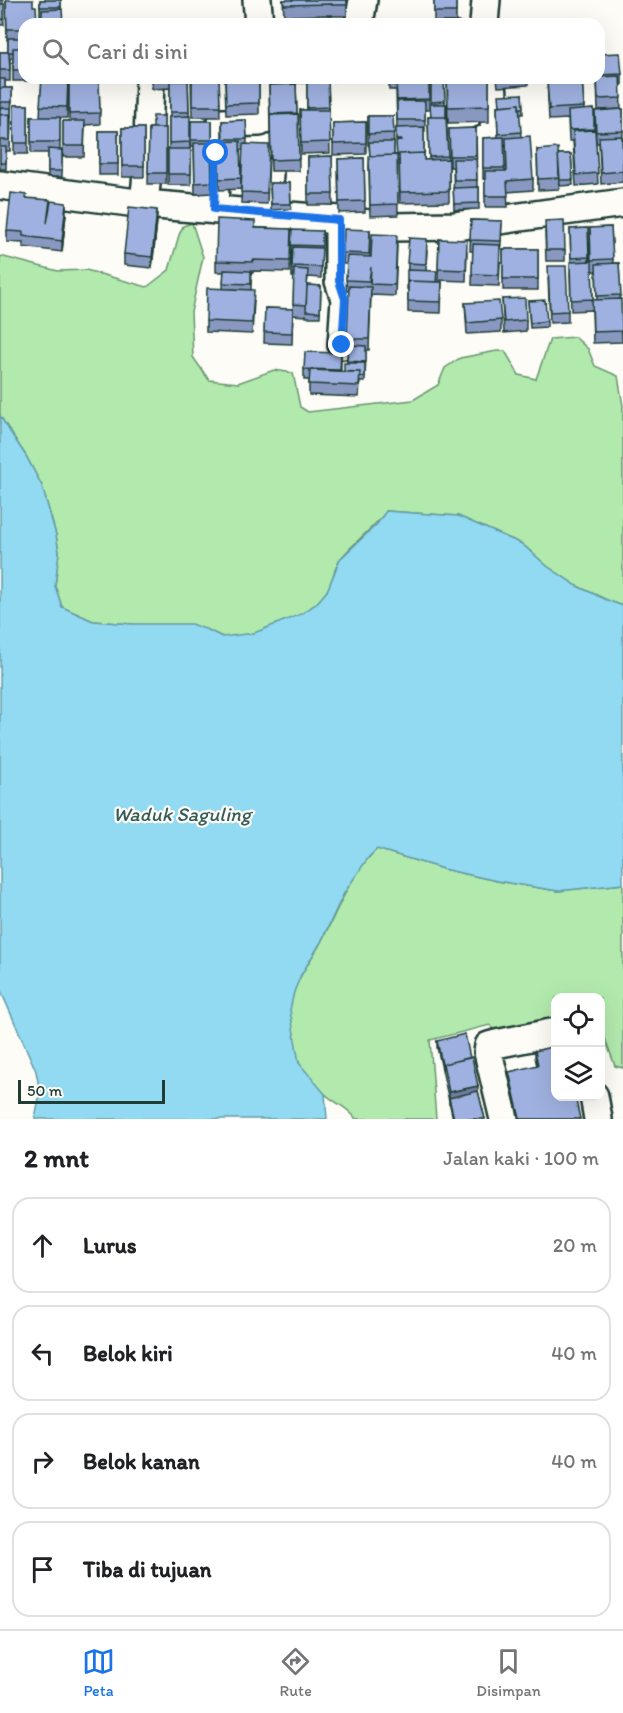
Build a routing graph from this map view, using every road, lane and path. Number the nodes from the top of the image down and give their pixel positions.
1 (257, 0) edge
2 (363, 0) edge
3 (486, 0) edge
4 (258, 18) edge
5 (360, 18) edge
6 (484, 18) edge
7 (150, 84) edge
8 (262, 84) edge
9 (492, 84) edge
10 (269, 173) edge
11 (0, 184) edge
12 (623, 203) edge
13 (144, 204) junction
14 (214, 209) junction
15 (267, 213) junction
16 (339, 220) junction
17 (485, 222) junction
18 (342, 345) dead end
19 (551, 1033) edge
20 (595, 1101) edge
21 (504, 1119) edge
22 (598, 1119) edge

1 - 4 street
2 - 5 street
3 - 6 street
7 - 13 street
8 - 14 street
9 - 17 street
10 - 15 street
11 - 13 street
12 - 17 street
13 - 14 street
14 - 15 street
15 - 16 street
16 - 17 street
16 - 18 street
19 - 21 street
20 - 22 street

